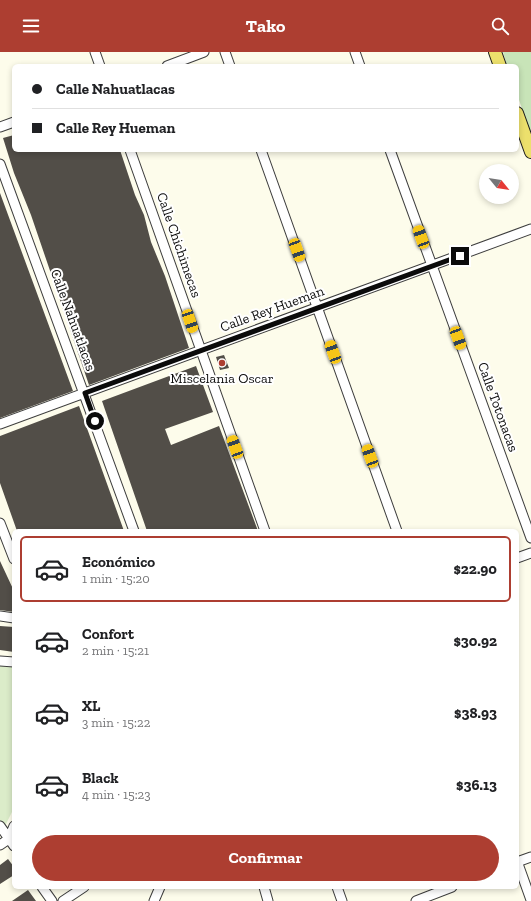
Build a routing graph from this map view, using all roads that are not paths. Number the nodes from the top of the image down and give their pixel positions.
1 (95, 52) edge
2 (204, 52) edge
3 (225, 52) edge
4 (355, 52) edge
5 (495, 52) edge
6 (99, 64) edge
7 (171, 64) edge
8 (229, 64) edge
9 (359, 64) edge
10 (499, 64) edge
11 (519, 119) edge
12 (12, 123) edge
13 (0, 127) edge
14 (131, 152) edge
15 (262, 152) edge
16 (391, 152) edge
17 (531, 152) edge
18 (0, 164) edge
19 (531, 230) edge
20 (432, 266) junction
21 (317, 308) junction
22 (200, 350) junction
23 (85, 393) junction
24 (0, 424) edge
25 (0, 523) edge
26 (133, 529) edge
27 (264, 529) edge
28 (396, 529) edge
29 (531, 538) edge
30 (531, 552) edge
31 (12, 554) edge
32 (519, 557) edge
33 (0, 616) edge
34 (12, 618) edge
35 (0, 662) edge
36 (12, 662) edge
37 (0, 826) edge
38 (12, 840) edge
39 (0, 845) edge
40 (531, 857) edge
41 (519, 861) edge
42 (519, 867) edge
43 (43, 889) edge
44 (81, 889) edge
45 (159, 889) edge
46 (265, 889) edge
47 (338, 889) edge
48 (447, 889) edge
49 (531, 900) edge
50 (52, 901) edge
51 (63, 901) edge
52 (154, 901) edge
53 (268, 901) edge
54 (342, 901) edge
55 (416, 901) edge

1 - 6 street
2 - 7 street
3 - 8 street
4 - 9 street
5 - 10 main road
11 - 17 main road
12 - 13 street
14 - 22 street, Calle Chichimecas
15 - 21 street
16 - 20 street, Calle Totonacas
18 - 23 street, Calle Nahuatlacas
19 - 20 street, Calle Rey Hueman
20 - 21 street, Calle Rey Hueman
20 - 29 street, Calle Totonacas
21 - 22 street, Calle Rey Hueman
21 - 28 street
22 - 23 street, Calle Rey Hueman
22 - 27 street, Calle Chichimecas
23 - 24 street, Calle Rey Hueman
23 - 26 street, Calle Nahuatlacas
25 - 31 street
30 - 32 street
33 - 34 street
35 - 36 street
37 - 38 street
38 - 39 street
40 - 41 street
42 - 49 street
43 - 50 street
44 - 51 street
45 - 52 street
46 - 53 street
47 - 54 street
48 - 55 street

